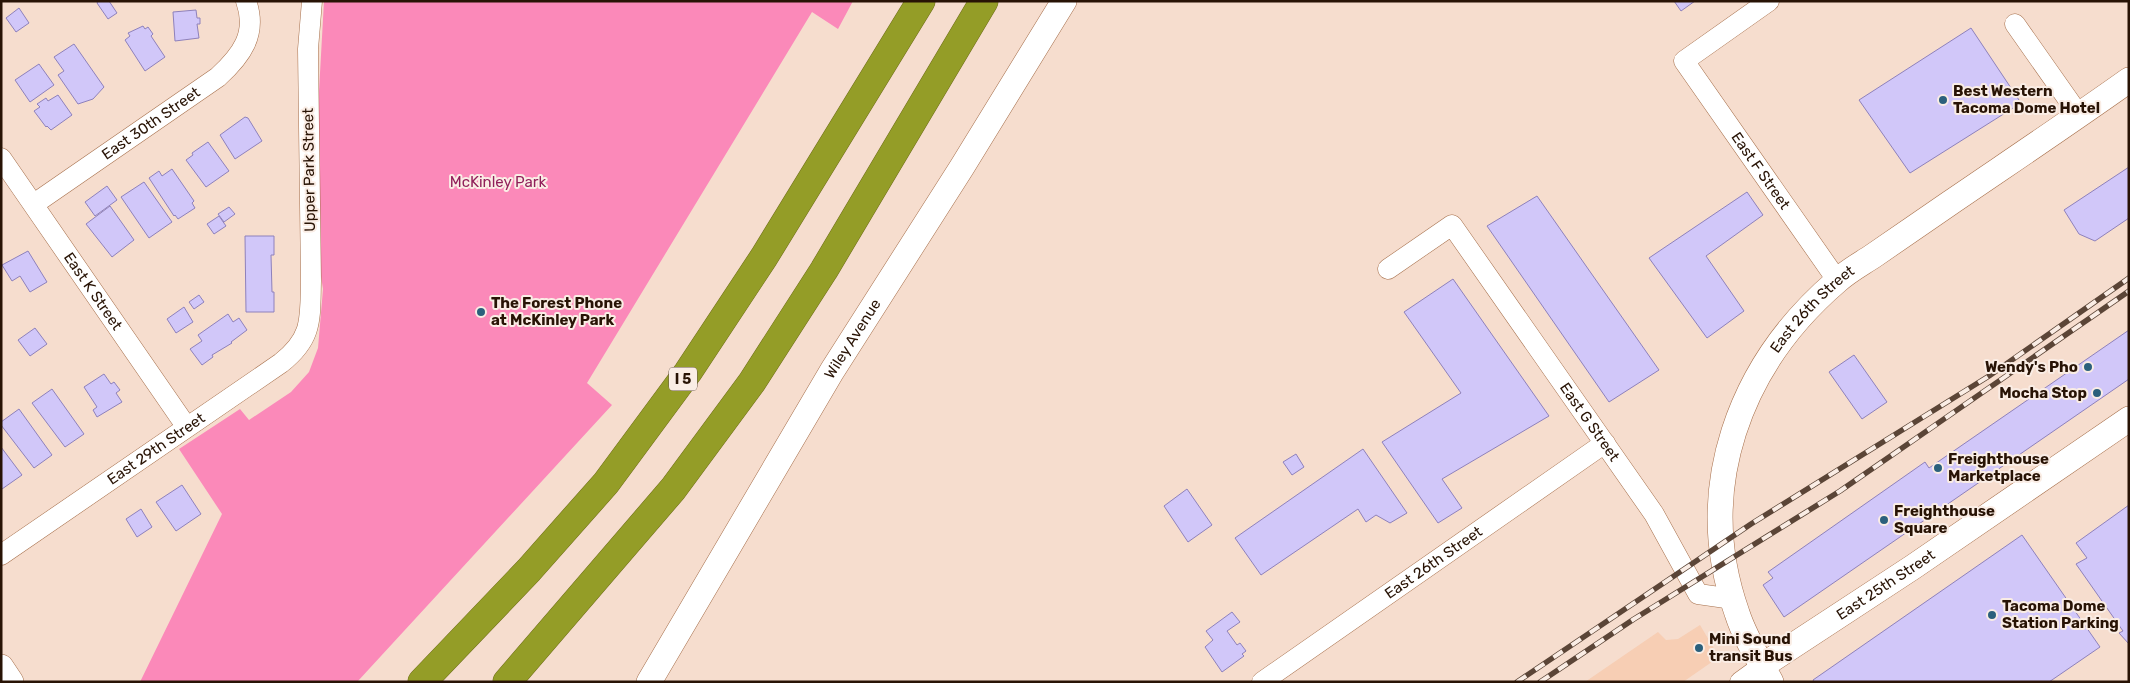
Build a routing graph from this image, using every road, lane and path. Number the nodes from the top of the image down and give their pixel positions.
1 (246, 1) edge
2 (312, 1) edge
3 (920, 1) edge
4 (984, 1) edge
5 (1064, 1) edge
6 (1769, 1) edge
7 (2015, 24) dead end
8 (2129, 80) edge
9 (2079, 115) junction
10 (1, 158) edge
11 (34, 204) junction
12 (1388, 269) dead end
13 (1837, 280) junction
14 (305, 338) joint
15 (2129, 419) edge
16 (186, 426) junction
17 (1605, 443) junction
18 (1, 555) edge
19 (1733, 599) junction
20 (1, 667) edge
21 (1767, 674) edge
22 (11, 682) edge
23 (422, 682) edge
24 (507, 682) edge
25 (649, 682) edge
26 (1262, 682) edge
27 (1740, 682) edge

1 - 11 street, East 30th Street
2 - 14 street, Upper Park Street
3 - 23 highway, I 5
4 - 24 highway
5 - 25 street, Wiley Avenue
6 - 13 street, East F Street
7 - 9 street
8 - 9 street, East 26th Street
9 - 13 street, East 26th Street
10 - 11 street, East K Street
11 - 16 street, East K Street
12 - 17 street, East G Street
13 - 19 street, East 26th Street
14 - 16 street, East 29th Street
15 - 21 street, East 25th Street
16 - 18 street, East 29th Street
17 - 19 street, East G Street
17 - 26 street, East 26th Street
19 - 21 street, East 26th Street
20 - 22 street
21 - 27 street, East 25th Street

